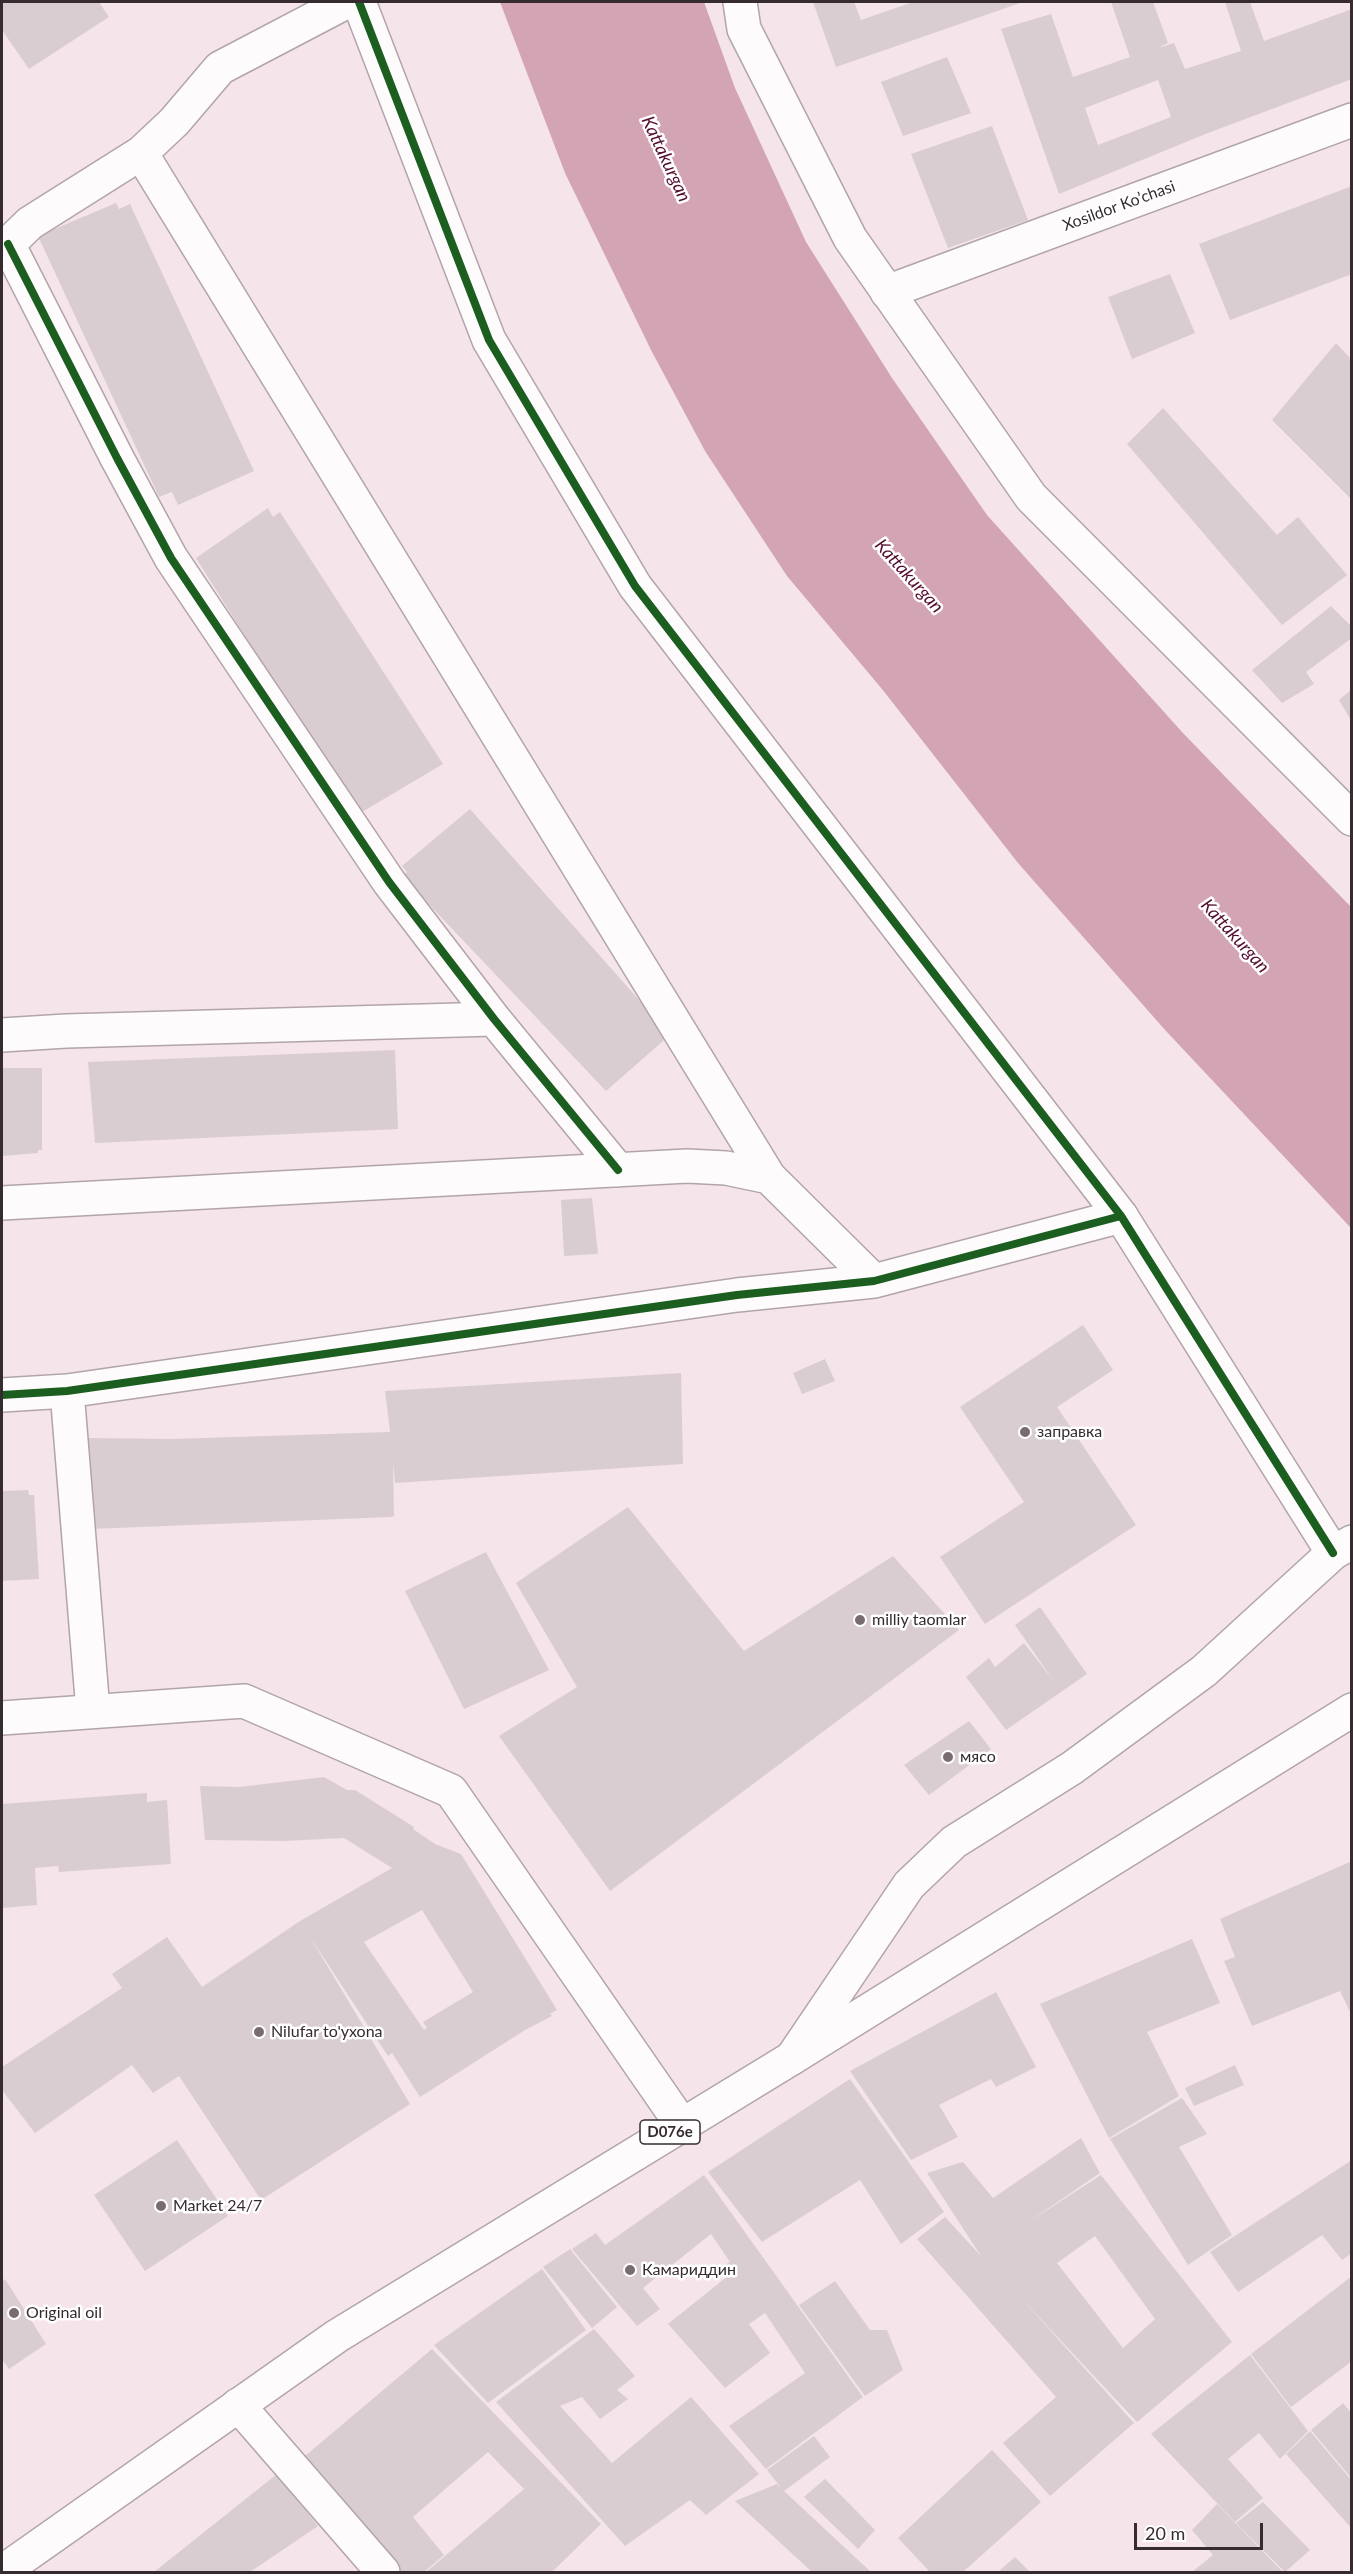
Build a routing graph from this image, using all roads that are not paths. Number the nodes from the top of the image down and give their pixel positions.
1 (346, 2) edge
2 (359, 2) edge
3 (740, 2) edge
4 (1352, 120) edge
5 (141, 153) junction
6 (5, 247) edge
7 (887, 292) junction
8 (1352, 819) edge
9 (494, 1019) junction
10 (2, 1035) edge
11 (618, 1170) junction
12 (769, 1177) junction
13 (2, 1203) edge
14 (1121, 1216) junction
15 (874, 1281) junction
16 (67, 1390) junction
17 (2, 1395) edge
18 (1342, 1547) edge
19 (1352, 1710) edge
20 (93, 1711) junction
21 (2, 1718) edge
22 (792, 2058) junction
23 (682, 2125) junction
24 (238, 2405) junction
25 (2, 2572) edge
26 (383, 2572) edge

1 - 5 street
2 - 14 street
3 - 7 street
4 - 7 street, Xosildor Ko’chasi
5 - 6 street
5 - 12 street
6 - 9 street
7 - 8 street
9 - 10 street
9 - 11 street
11 - 12 street
11 - 13 street
12 - 15 street
14 - 15 street
14 - 18 street
15 - 16 street
16 - 17 street
16 - 20 street
18 - 22 street
19 - 22 street, D076e
20 - 21 street
20 - 23 street
22 - 23 street, D076e
23 - 24 street, D076e
24 - 25 street, D076e
24 - 26 street

